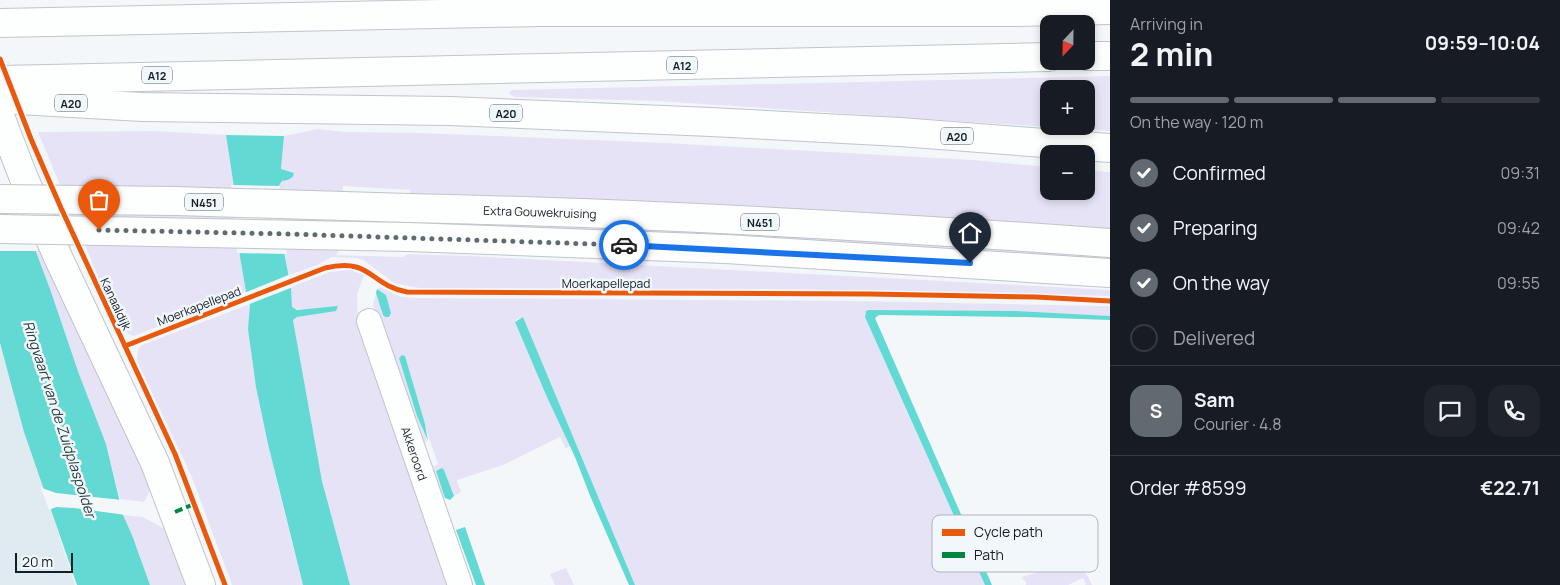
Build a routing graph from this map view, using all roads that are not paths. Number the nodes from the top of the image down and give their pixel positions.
1 (710, 0) edge
2 (1110, 10) edge
3 (539, 12) junction
4 (0, 23) edge
5 (1095, 56) edge
6 (1110, 56) edge
7 (1040, 57) edge
8 (0, 80) edge
9 (0, 99) edge
10 (4, 125) edge
11 (1110, 148) edge
12 (0, 199) edge
13 (0, 229) edge
14 (1110, 243) edge
15 (1110, 273) edge
16 (369, 321) dead end
17 (201, 585) edge
18 (460, 585) edge

1 - 3 main road
2 - 3 main road
3 - 4 main road
5 - 6 main road
7 - 8 main road, A12
9 - 11 main road, A20
10 - 17 main road
12 - 14 main road, Extra Gouwekruising / N451, bridge
13 - 15 main road, bridge
16 - 18 street, Akkeroord

